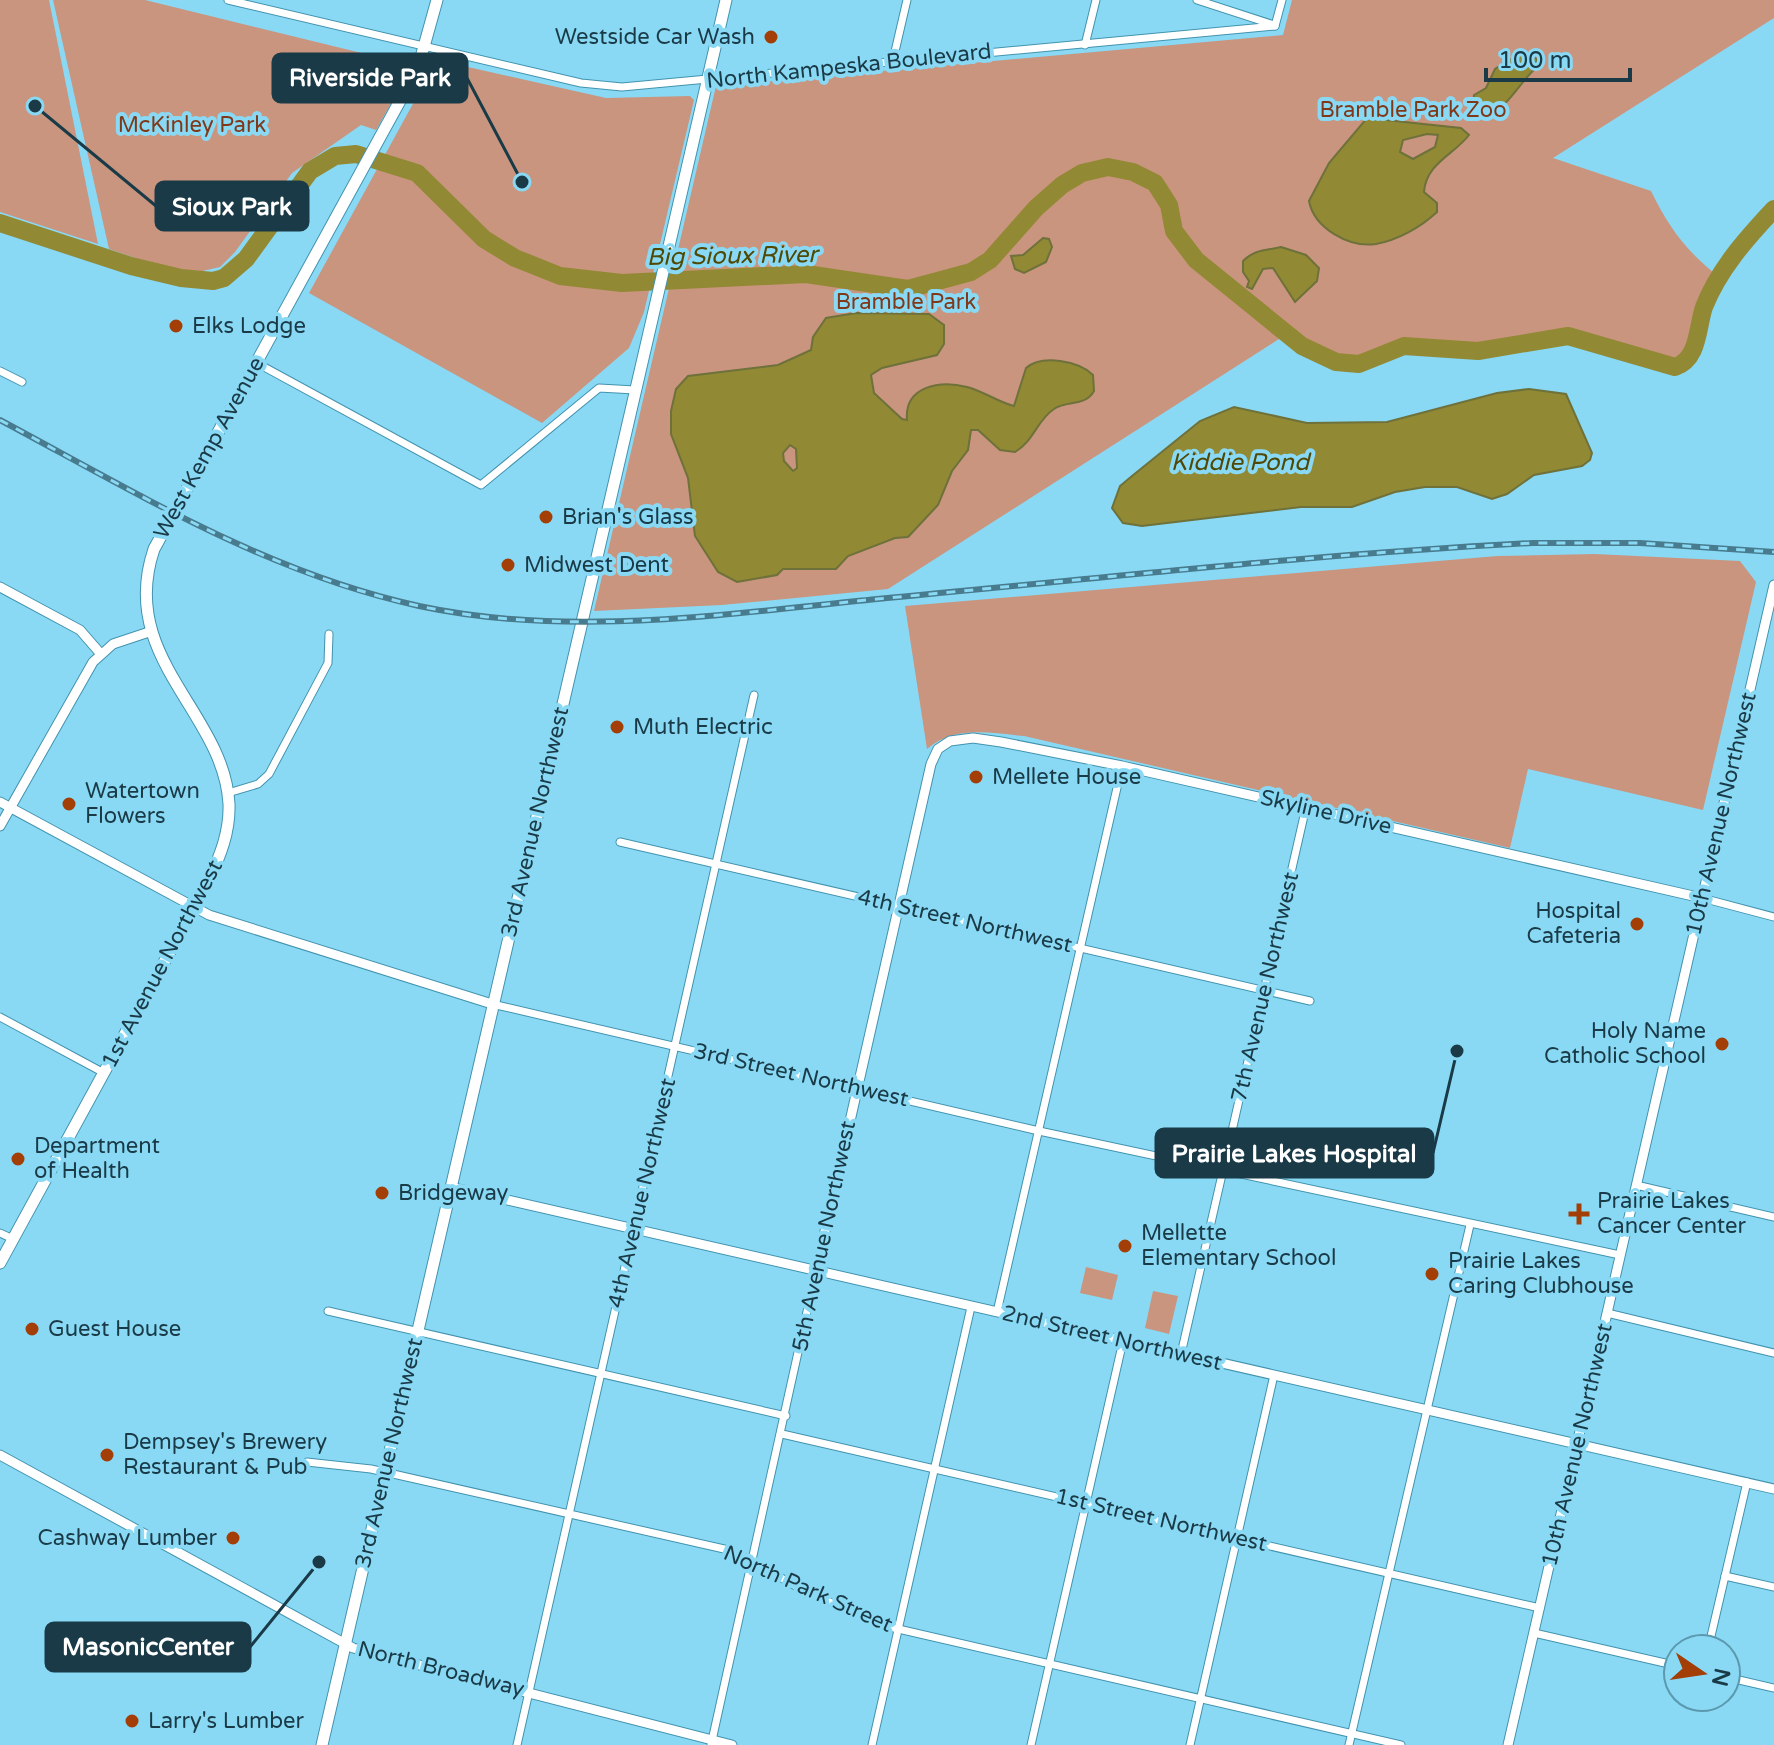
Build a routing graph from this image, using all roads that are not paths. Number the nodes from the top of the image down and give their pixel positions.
1 (228, 0) edge
2 (437, 0) edge
3 (726, 0) edge
4 (907, 0) edge
5 (1096, 0) edge
6 (1197, 0) edge
7 (1282, 0) edge
8 (1275, 26) junction
9 (1085, 45) junction
10 (427, 47) junction
11 (893, 60) junction
12 (707, 79) junction
13 (255, 362) junction
14 (0, 371) edge
15 (22, 382) dead end
16 (635, 390) junction
17 (1774, 585) edge
18 (0, 587) edge
19 (152, 631) junction
20 (329, 634) dead end
21 (100, 653) junction
22 (754, 695) dead end
23 (950, 741) joint
24 (1122, 766) junction
25 (228, 793) junction
26 (0, 802) edge
27 (1306, 807) junction
28 (10, 808) junction
29 (0, 826) edge
30 (620, 842) dead end
31 (717, 865) junction
32 (1702, 898) junction
33 (899, 907) junction
34 (193, 908) junction
35 (1774, 917) edge
36 (1081, 948) junction
37 (1264, 990) junction
38 (1310, 1001) dead end
39 (492, 1004) junction
40 (0, 1017) edge
41 (676, 1046) junction
42 (104, 1073) junction
43 (855, 1088) junction
44 (1039, 1131) junction
45 (1223, 1172) junction
46 (1636, 1185) junction
47 (450, 1187) junction
48 (1774, 1217) edge
49 (1470, 1225) junction
50 (633, 1229) junction
51 (0, 1233) edge
52 (13, 1239) junction
53 (1620, 1255) junction
54 (0, 1263) edge
55 (816, 1271) junction
56 (971, 1307) junction
57 (328, 1311) dead end
58 (997, 1312) junction
59 (1607, 1313) junction
60 (417, 1332) junction
61 (1123, 1341) junction
62 (1774, 1353) edge
63 (1181, 1354) junction
64 (600, 1371) junction
65 (1274, 1375) junction
66 (1426, 1410) junction
67 (786, 1416) junction
68 (782, 1434) junction
69 (1577, 1444) junction
70 (0, 1455) edge
71 (307, 1462) dead end
72 (935, 1468) junction
73 (385, 1472) junction
74 (1747, 1482) junction
75 (1774, 1489) edge
76 (1086, 1504) junction
77 (569, 1514) junction
78 (1237, 1537) junction
79 (752, 1560) junction
80 (1389, 1573) junction
81 (1725, 1576) junction
82 (1774, 1587) edge
83 (1540, 1608) junction
84 (898, 1630) junction
85 (1534, 1633) junction
86 (1712, 1633) edge
87 (345, 1644) junction
88 (1662, 1662) edge
89 (1048, 1666) junction
90 (1742, 1681) edge
91 (1774, 1688) edge
92 (529, 1691) junction
93 (1201, 1701) junction
94 (1351, 1736) junction
95 (712, 1741) edge
96 (322, 1745) edge
97 (517, 1745) edge
98 (732, 1745) edge
99 (872, 1745) edge
100 (1031, 1745) edge
101 (1190, 1745) edge
102 (1349, 1745) edge
103 (1401, 1745) edge
104 (1508, 1745) edge

1 - 10 street, North Kampeska Boulevard
2 - 10 main road, West Kemp Avenue
3 - 12 main road, 3rd Avenue Northwest
4 - 11 street
5 - 9 street
6 - 8 street
7 - 8 street
8 - 9 street, North Kampeska Boulevard
9 - 11 street, North Kampeska Boulevard
10 - 12 street, North Kampeska Boulevard
10 - 13 main road, West Kemp Avenue
11 - 12 street, North Kampeska Boulevard
12 - 16 main road, 3rd Avenue Northwest
13 - 16 street
13 - 19 main road, West Kemp Avenue
14 - 15 street
16 - 39 main road, 3rd Avenue Northwest
17 - 32 street, 10th Avenue Northwest
18 - 21 street
19 - 21 street
19 - 25 main road
20 - 25 street
21 - 28 street
22 - 31 street, 4th Avenue Northwest
23 - 24 street, Skyline Drive
23 - 33 street, 5th Avenue Northwest
24 - 27 street, Skyline Drive
24 - 36 street
25 - 34 main road, 1st Avenue Northwest
26 - 28 street, 3rd Street Northwest
27 - 32 street, Skyline Drive
27 - 37 street, 7th Avenue Northwest
28 - 29 street
28 - 34 street, 3rd Street Northwest
30 - 31 street, 4th Street Northwest
31 - 33 street, 4th Street Northwest
31 - 41 street, 4th Avenue Northwest
32 - 35 street
32 - 46 street, 10th Avenue Northwest
33 - 36 street, 4th Street Northwest
33 - 43 street, 5th Avenue Northwest
34 - 39 street, 3rd Street Northwest
34 - 42 main road, 1st Avenue Northwest
36 - 37 street, 4th Street Northwest
36 - 44 street
37 - 38 street, 4th Street Northwest
37 - 45 street, 7th Avenue Northwest
39 - 41 street, 3rd Street Northwest
39 - 47 main road, 3rd Avenue Northwest
40 - 42 street
41 - 43 street, 3rd Street Northwest
41 - 50 street, 4th Avenue Northwest
42 - 52 main road, 1st Avenue Northwest
43 - 44 street, 3rd Street Northwest
43 - 55 street, 5th Avenue Northwest
44 - 45 street, 3rd Street Northwest
44 - 58 street
45 - 49 street, 3rd Street Northwest
45 - 63 street, 7th Avenue Northwest
46 - 48 street
46 - 53 street, 10th Avenue Northwest
47 - 50 street, 2nd Street Northwest
47 - 60 main road, 3rd Avenue Northwest
49 - 53 street, 3rd Street Northwest
49 - 66 street
50 - 55 street, 2nd Street Northwest
50 - 64 street, 4th Avenue Northwest
51 - 52 street
52 - 54 main road, 1st Avenue Northwest
53 - 59 street, 10th Avenue Northwest
55 - 56 street, 2nd Street Northwest
55 - 67 street, 5th Avenue Northwest
56 - 58 street, 2nd Street Northwest
56 - 72 street
57 - 60 street
58 - 61 street, 2nd Street Northwest
59 - 62 street
59 - 69 street, 10th Avenue Northwest
60 - 64 street
60 - 73 main road, 3rd Avenue Northwest
61 - 63 street, 2nd Street Northwest
61 - 76 street
63 - 65 street, 2nd Street Northwest
64 - 67 street
64 - 77 street, 4th Avenue Northwest
65 - 66 street, 2nd Street Northwest
65 - 78 street
66 - 69 street, 2nd Street Northwest
66 - 80 street
67 - 68 street, 5th Avenue Northwest
68 - 72 street, 1st Street Northwest
68 - 79 street, 5th Avenue Northwest
69 - 74 street, 2nd Street Northwest
69 - 83 street, 10th Avenue Northwest
70 - 87 street, North Broadway
71 - 73 street, North Park Street
72 - 76 street, 1st Street Northwest
72 - 84 street
73 - 77 street, North Park Street
73 - 87 main road, 3rd Avenue Northwest
74 - 75 street, 2nd Street Northwest
74 - 81 street
76 - 78 street, 1st Street Northwest
76 - 89 street
77 - 79 street, North Park Street
77 - 92 street, 4th Avenue Northwest
78 - 80 street, 1st Street Northwest
78 - 93 street
79 - 84 street, North Park Street
79 - 95 street, 5th Avenue Northwest
80 - 83 street, 1st Street Northwest
80 - 94 street
81 - 82 street
81 - 86 street
83 - 85 street, 10th Avenue Northwest
84 - 89 street, North Park Street
84 - 99 street
85 - 88 street
85 - 104 street, 10th Avenue Northwest
87 - 92 street, North Broadway
87 - 96 main road, 3rd Avenue Northwest
89 - 93 street, North Park Street
89 - 100 street
90 - 91 street
92 - 95 street, North Broadway
92 - 97 street, 4th Avenue Northwest
93 - 94 street, North Park Street
93 - 101 street
94 - 102 street
94 - 103 street, North Park Street
95 - 98 street, North Broadway

